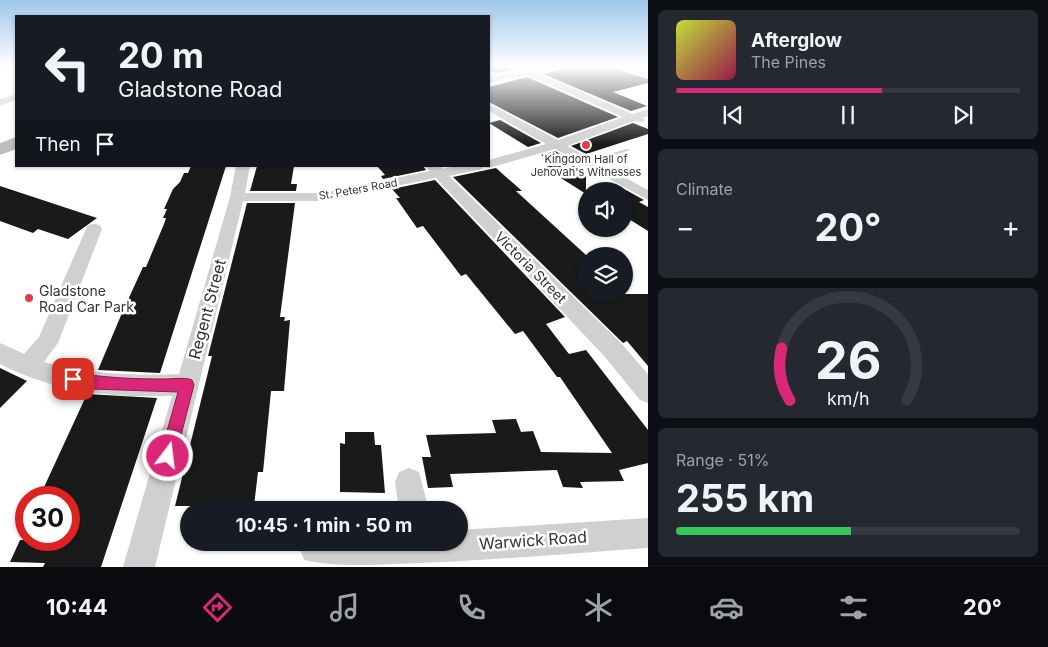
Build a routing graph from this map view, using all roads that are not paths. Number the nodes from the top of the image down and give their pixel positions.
1 (574, 92) edge
2 (15, 97) edge
3 (0, 103) edge
4 (490, 108) edge
5 (648, 112) edge
6 (632, 118) junction
7 (648, 124) edge
8 (15, 142) edge
9 (557, 145) junction
10 (0, 150) edge
11 (628, 150) dead end
12 (587, 162) junction
13 (490, 164) edge
14 (243, 167) edge
15 (466, 167) edge
16 (436, 170) edge
17 (237, 196) junction
18 (648, 196) edge
19 (94, 229) dead end
20 (0, 353) edge
21 (27, 366) junction
22 (187, 385) junction
23 (648, 392) edge
24 (410, 482) dead end
25 (413, 501) edge
26 (648, 533) edge
27 (468, 542) edge
28 (138, 567) edge

1 - 6 street
2 - 3 street
4 - 9 street
5 - 6 street
6 - 7 street
6 - 9 street
8 - 10 main road
9 - 12 street
9 - 13 street
11 - 12 lane
12 - 18 street
14 - 17 street, Regent Street
15 - 16 street, St. Peters Road
16 - 17 street, St. Peters Road
16 - 23 street, Victoria Street
17 - 22 street, Regent Street
19 - 21 street
20 - 21 street
21 - 22 street
22 - 28 street, Regent Street
24 - 25 street
26 - 27 street, Warwick Road

